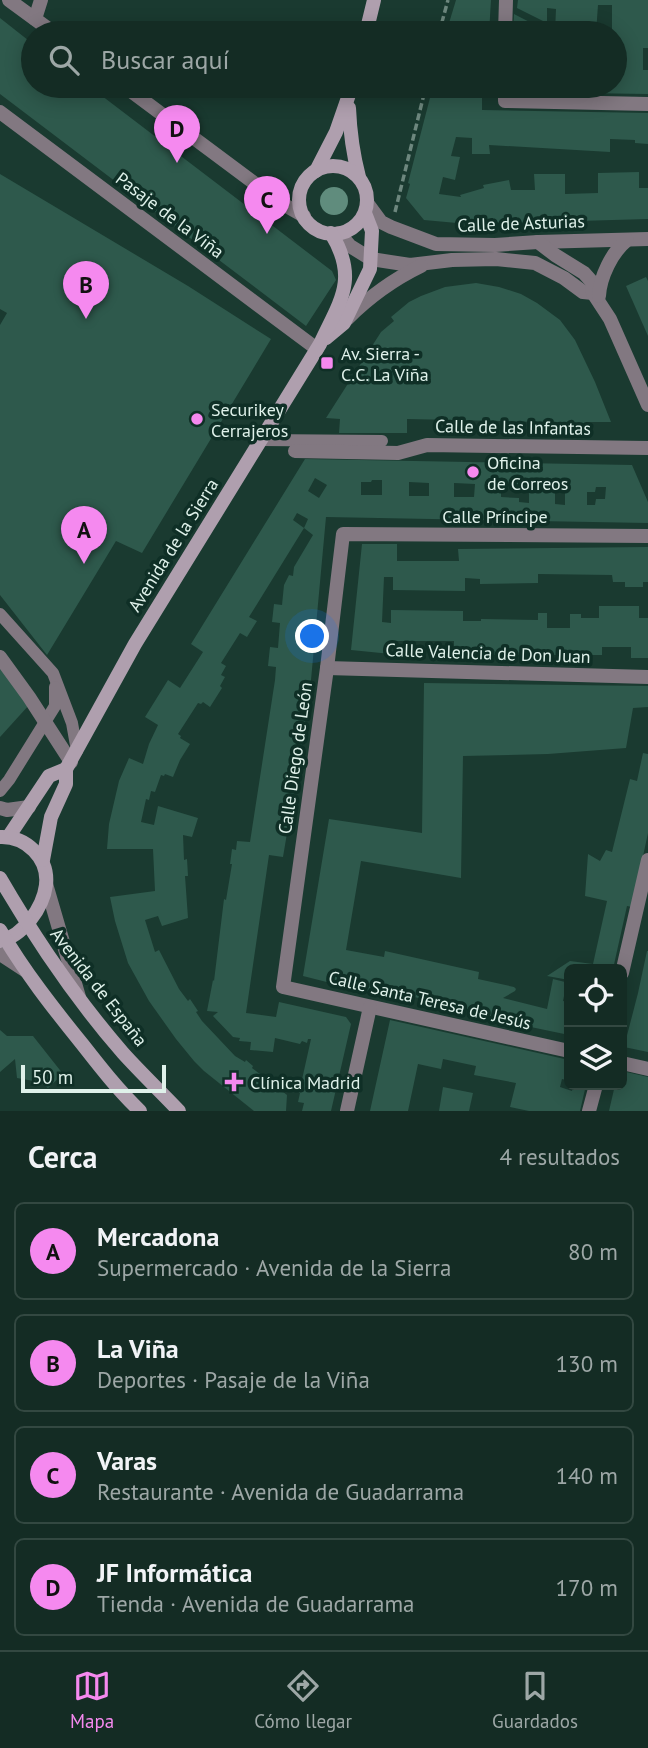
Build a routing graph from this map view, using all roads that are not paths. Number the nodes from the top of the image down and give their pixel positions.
1 (9, 0) edge
2 (41, 0) edge
3 (374, 0) edge
4 (506, 0) edge
5 (35, 19) junction
6 (38, 21) edge
7 (369, 21) edge
8 (505, 21) edge
9 (140, 98) edge
10 (348, 98) edge
11 (350, 98) edge
12 (505, 98) edge
13 (648, 104) edge
14 (0, 112) edge
15 (316, 171) junction
16 (360, 178) junction
17 (366, 208) junction
18 (304, 216) junction
19 (335, 233) junction
20 (648, 239) edge
21 (627, 240) junction
22 (538, 242) junction
23 (371, 259) junction
24 (429, 262) junction
25 (596, 297) junction
26 (344, 323) junction
27 (319, 346) junction
28 (648, 405) edge
29 (261, 440) junction
30 (382, 441) dead end
31 (648, 449) edge
32 (295, 451) dead end
33 (342, 534) joint
34 (648, 536) edge
35 (0, 614) edge
36 (0, 657) edge
37 (327, 668) junction
38 (54, 676) junction
39 (648, 677) edge
40 (45, 722) junction
41 (71, 761) junction
42 (0, 791) edge
43 (29, 807) junction
44 (0, 808) edge
45 (4, 836) edge
46 (43, 860) junction
47 (648, 860) edge
48 (0, 878) edge
49 (47, 884) junction
50 (27, 925) junction
51 (2, 937) edge
52 (0, 954) edge
53 (624, 964) edge
54 (26, 971) junction
55 (283, 986) joint
56 (79, 998) junction
57 (370, 1007) junction
58 (564, 1050) edge
59 (627, 1064) edge
60 (648, 1069) edge
61 (595, 1090) edge
62 (140, 1111) edge
63 (179, 1111) edge
64 (347, 1111) edge
65 (589, 1111) edge

1 - 5 street
2 - 5 street
3 - 7 street
4 - 8 street
5 - 6 street
9 - 18 street
10 - 15 street
11 - 16 street
12 - 13 street
14 - 27 street, Pasaje de la Viña
15 - 16 street
15 - 18 street
16 - 17 street
17 - 19 street
17 - 22 street, Calle de Asturias
17 - 23 street, Avenida de la Sierra
18 - 19 street
19 - 23 street, Calle de Asturias
19 - 27 street, Avenida de la Sierra
20 - 21 street, Calle de Asturias
21 - 22 street, Calle de Asturias
21 - 25 street
22 - 25 street
23 - 24 street, Calle de Asturias
23 - 26 street, Avenida de la Sierra
24 - 25 street, Calle de Asturias
24 - 26 street, Avenida de la Sierra
25 - 28 street
26 - 27 street, Avenida de la Sierra
27 - 29 street, Avenida de la Sierra
29 - 30 lane
29 - 41 street, Avenida de la Sierra
31 - 32 street, Calle de las Infantas
33 - 34 street, Calle Príncipe
33 - 37 street, Calle Diego de León
35 - 38 lane
36 - 40 street
37 - 39 street, Calle Valencia de Don Juan
37 - 55 street, Calle Diego de León
38 - 40 lane
38 - 41 lane
40 - 41 street
40 - 42 lane
41 - 43 street, Avenida de la Sierra
41 - 46 street, Avenida de la Sierra
43 - 44 street
43 - 45 street, Avenida de la Sierra
45 - 46 street
46 - 49 street
47 - 53 street
48 - 50 street, Avenida de España
49 - 50 street
49 - 56 street
50 - 51 street
50 - 56 street, Avenida de España
51 - 54 street
52 - 54 street
54 - 62 street
55 - 57 street, Calle Santa Teresa de Jesús
56 - 63 street, Avenida de España
57 - 58 street, Calle Santa Teresa de Jesús
57 - 64 street
59 - 60 street
61 - 65 street

